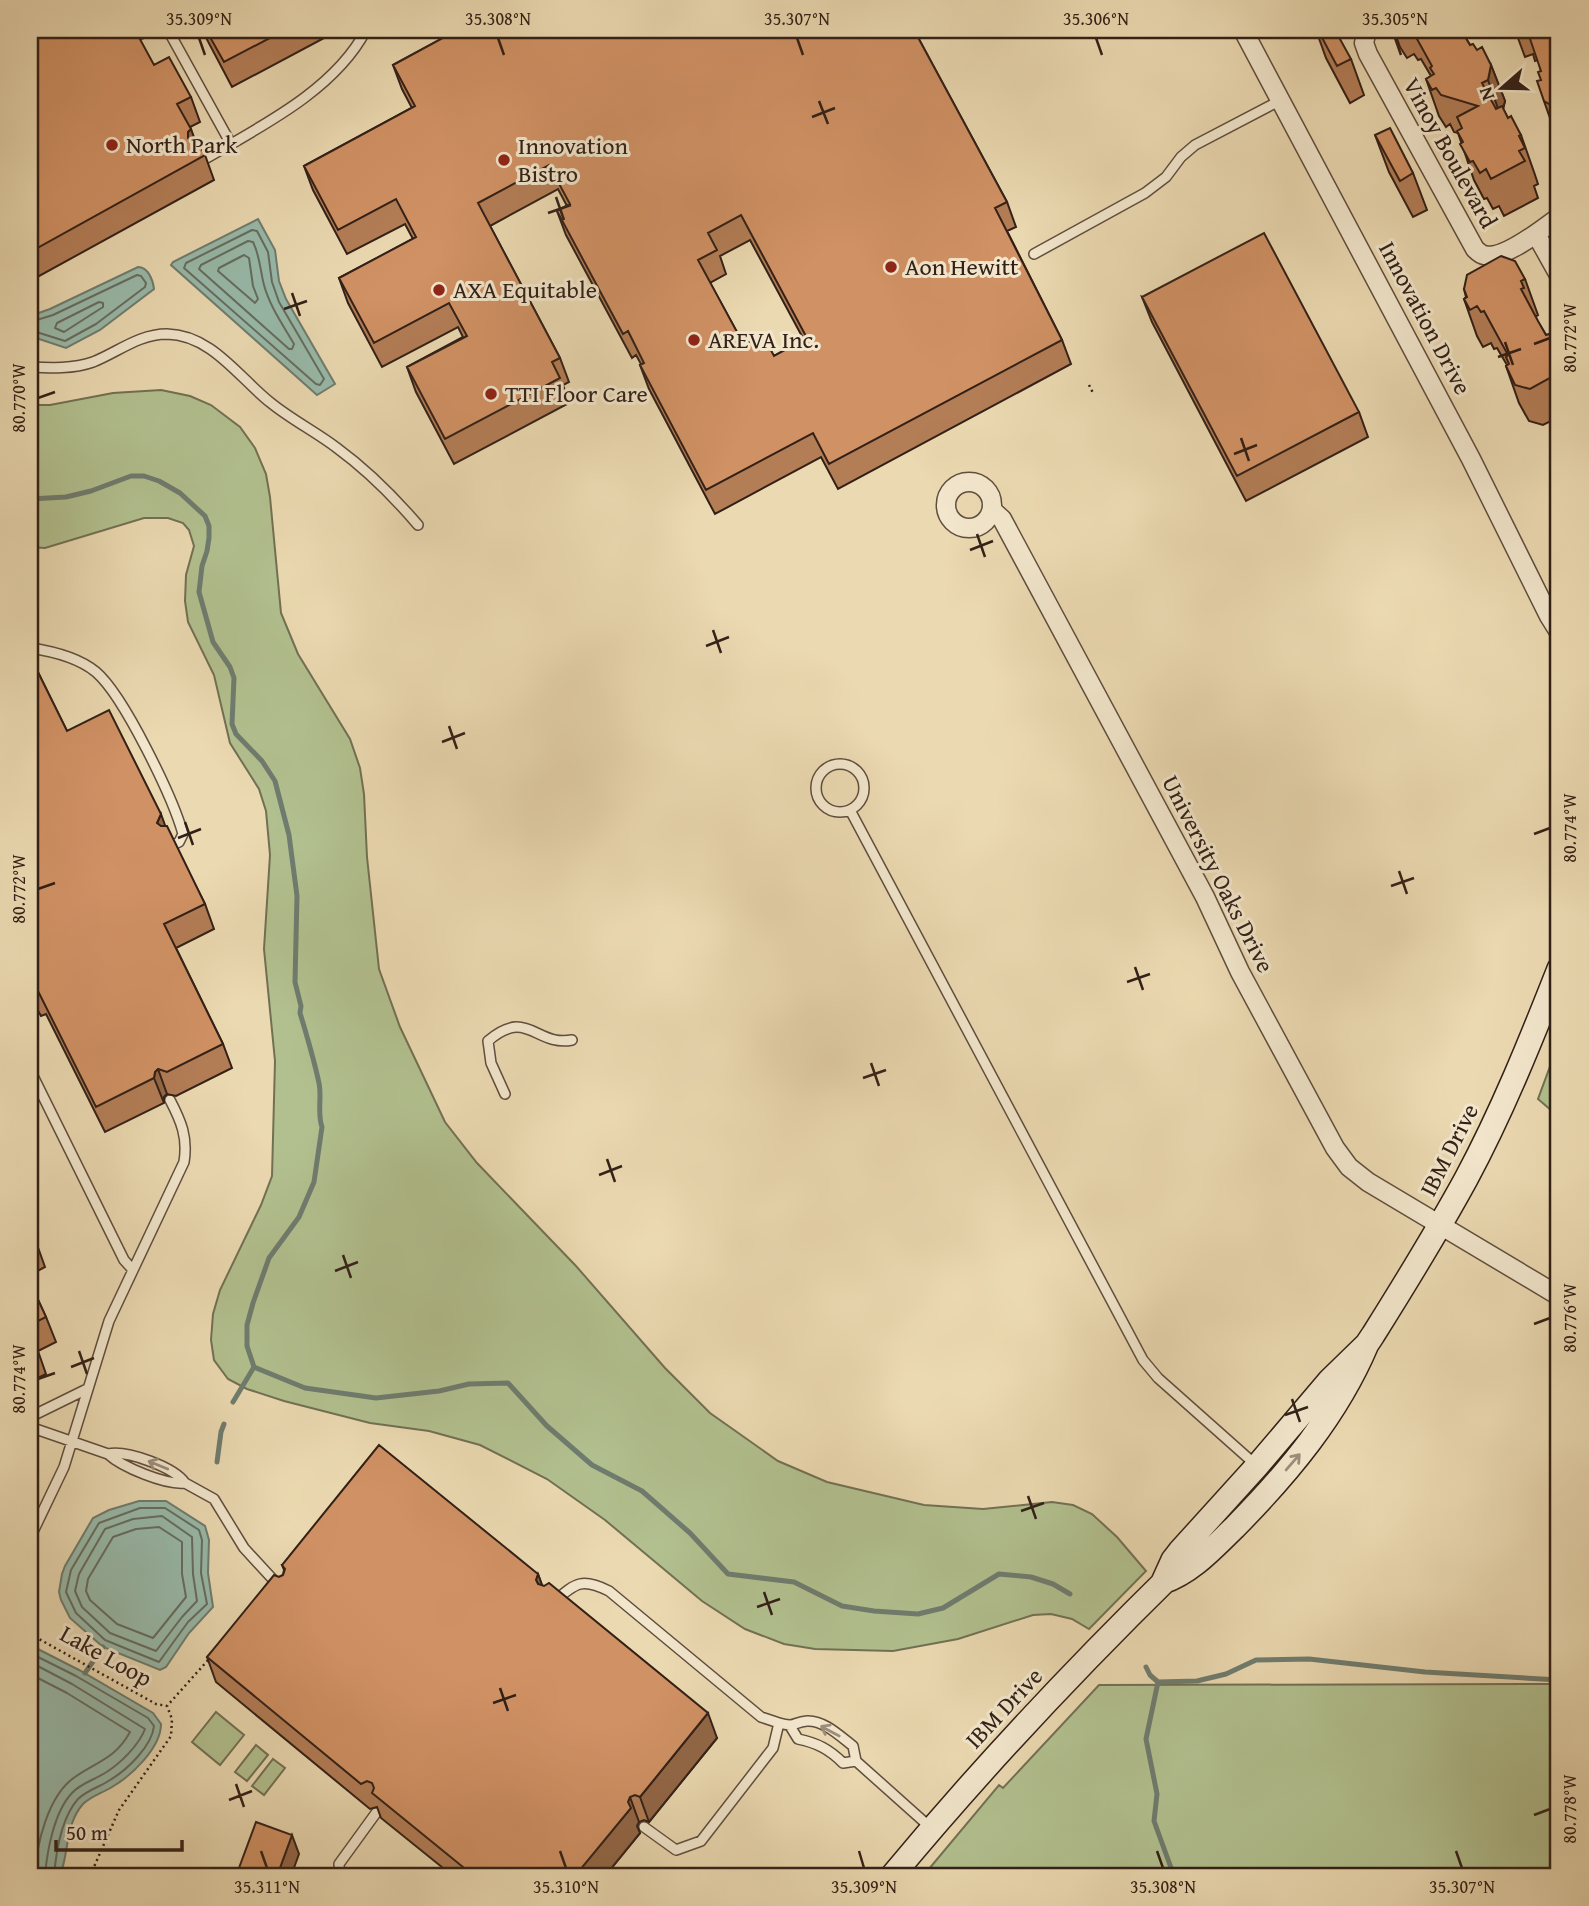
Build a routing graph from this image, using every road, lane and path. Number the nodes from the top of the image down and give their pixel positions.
1 (149, 30) edge
2 (168, 30) edge
3 (366, 30) edge
4 (1243, 30) edge
5 (1367, 30) edge
6 (135, 37) edge
7 (1281, 100) junction
8 (231, 144) junction
9 (203, 160) edge
10 (1559, 217) edge
11 (1536, 234) junction
12 (1034, 254) dead end
13 (1559, 275) edge
14 (30, 367) edge
15 (1089, 385) dead end
16 (1093, 393) dead end
17 (992, 510) dead end
18 (418, 525) dead end
19 (1559, 632) edge
20 (30, 648) edge
21 (850, 810) junction
22 (173, 845) edge
23 (1559, 969) edge
24 (572, 1040) dead end
25 (30, 1070) edge
26 (505, 1094) dead end
27 (170, 1100) dead end
28 (1440, 1225) junction
29 (133, 1270) junction
30 (1559, 1296) edge
31 (1367, 1345) junction
32 (87, 1389) junction
33 (30, 1417) edge
34 (30, 1427) edge
35 (72, 1441) junction
36 (1258, 1466) junction
37 (30, 1538) edge
38 (1163, 1582) junction
39 (287, 1595) edge
40 (552, 1604) edge
41 (30, 1634) edge
42 (213, 1653) edge
43 (167, 1706) junction
44 (779, 1723) junction
45 (790, 1726) junction
46 (856, 1761) junction
47 (376, 1813) edge
48 (644, 1827) dead end
49 (932, 1828) junction
50 (90, 1876) edge
51 (340, 1876) edge
52 (892, 1876) edge

1 - 6 lane
2 - 8 lane
3 - 8 lane
4 - 7 street, Innovation Drive
5 - 11 street, Vinoy Boulevard
7 - 12 lane
7 - 19 street, Innovation Drive
8 - 9 lane
10 - 11 street, Vinoy Boulevard
11 - 13 street
14 - 18 lane
15 - 16 path
17 - 28 street, University Oaks Drive
20 - 22 lane
21 - 21 lane
21 - 36 lane
23 - 28 street, IBM Drive
24 - 26 lane
25 - 29 lane
27 - 29 lane
28 - 30 street, University Oaks Drive
28 - 31 street, IBM Drive
29 - 32 lane
31 - 36 street, IBM Drive
38 -> 31 street, IBM Drive
32 - 33 lane
32 - 35 lane
34 - 35 lane
35 - 37 lane
35 - 39 lane
36 - 38 street, IBM Drive
38 - 49 street, IBM Drive
40 - 44 lane
41 - 43 path, Lake Loop
42 - 43 path
43 - 50 path
44 - 45 lane
44 - 48 lane
45 - 46 lane
46 -> 45 lane
46 - 49 lane
47 - 51 lane
49 - 52 street, IBM Drive

